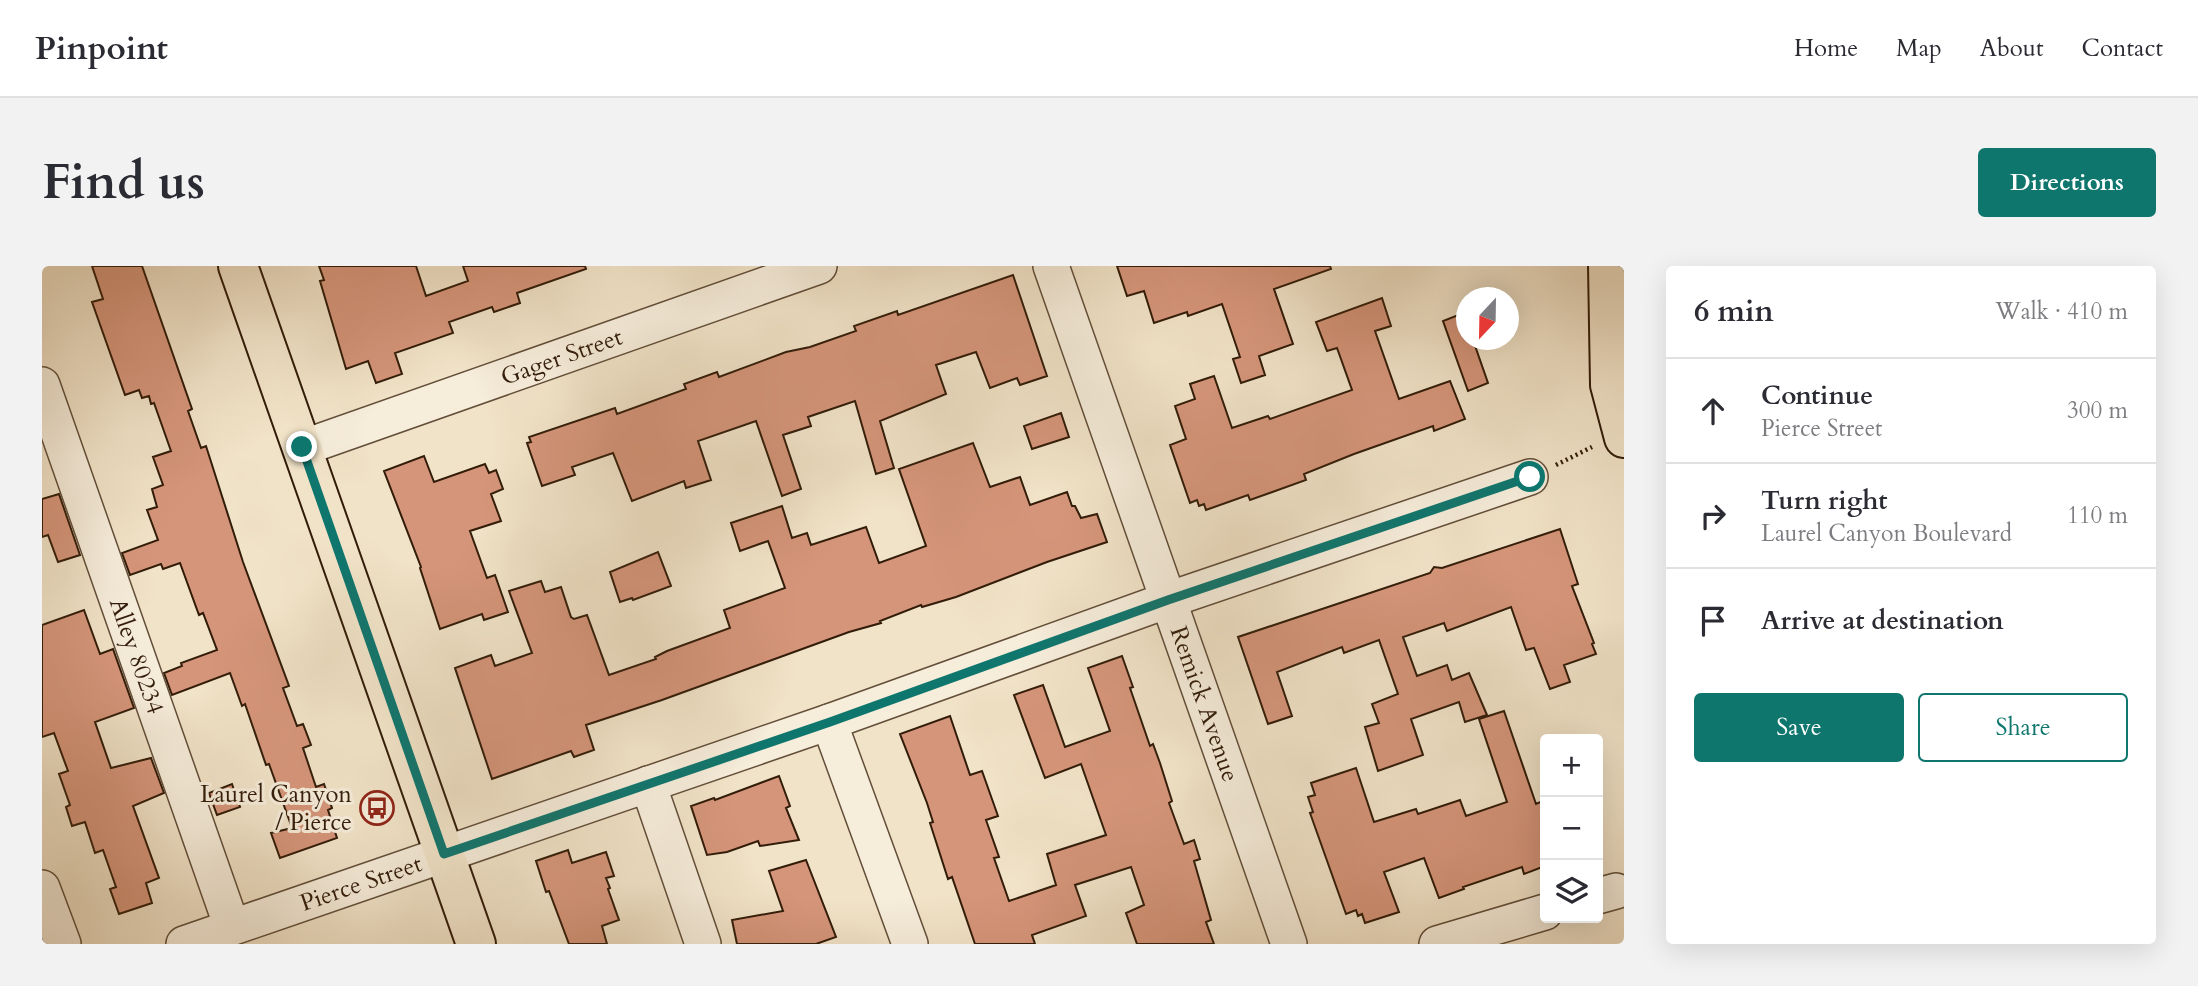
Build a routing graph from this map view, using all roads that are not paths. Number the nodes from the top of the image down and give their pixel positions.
1 (238, 266) edge
2 (820, 266) edge
3 (1051, 266) edge
4 (1608, 266) edge
5 (1615, 266) edge
6 (1624, 291) edge
7 (42, 385) edge
8 (1608, 442) edge
9 (302, 447) junction
10 (1530, 477) road end
11 (1168, 600) junction
12 (830, 722) junction
13 (648, 784) junction
14 (444, 854) junction
15 (42, 888) edge
16 (1540, 913) edge
17 (232, 927) junction
18 (63, 944) edge
19 (184, 944) edge
20 (476, 944) edge
21 (703, 944) edge
22 (910, 944) edge
23 (1289, 944) edge
24 (1437, 944) edge

1 - 9 main road
2 - 9 street, Gager Street
3 - 11 street, Remick Avenue
4 - 8 main road
5 - 6 main road
7 - 17 street, Alley 80234
9 - 14 main road
10 - 11 street, Pierce Street
11 - 12 street, Pierce Street
11 - 23 street, Remick Avenue
12 - 13 street, Pierce Street
12 - 22 street
13 - 14 street, Pierce Street
13 - 21 street
14 - 17 street, Pierce Street
14 - 20 main road
15 - 18 street
16 - 24 street
17 - 19 street, Pierce Street

